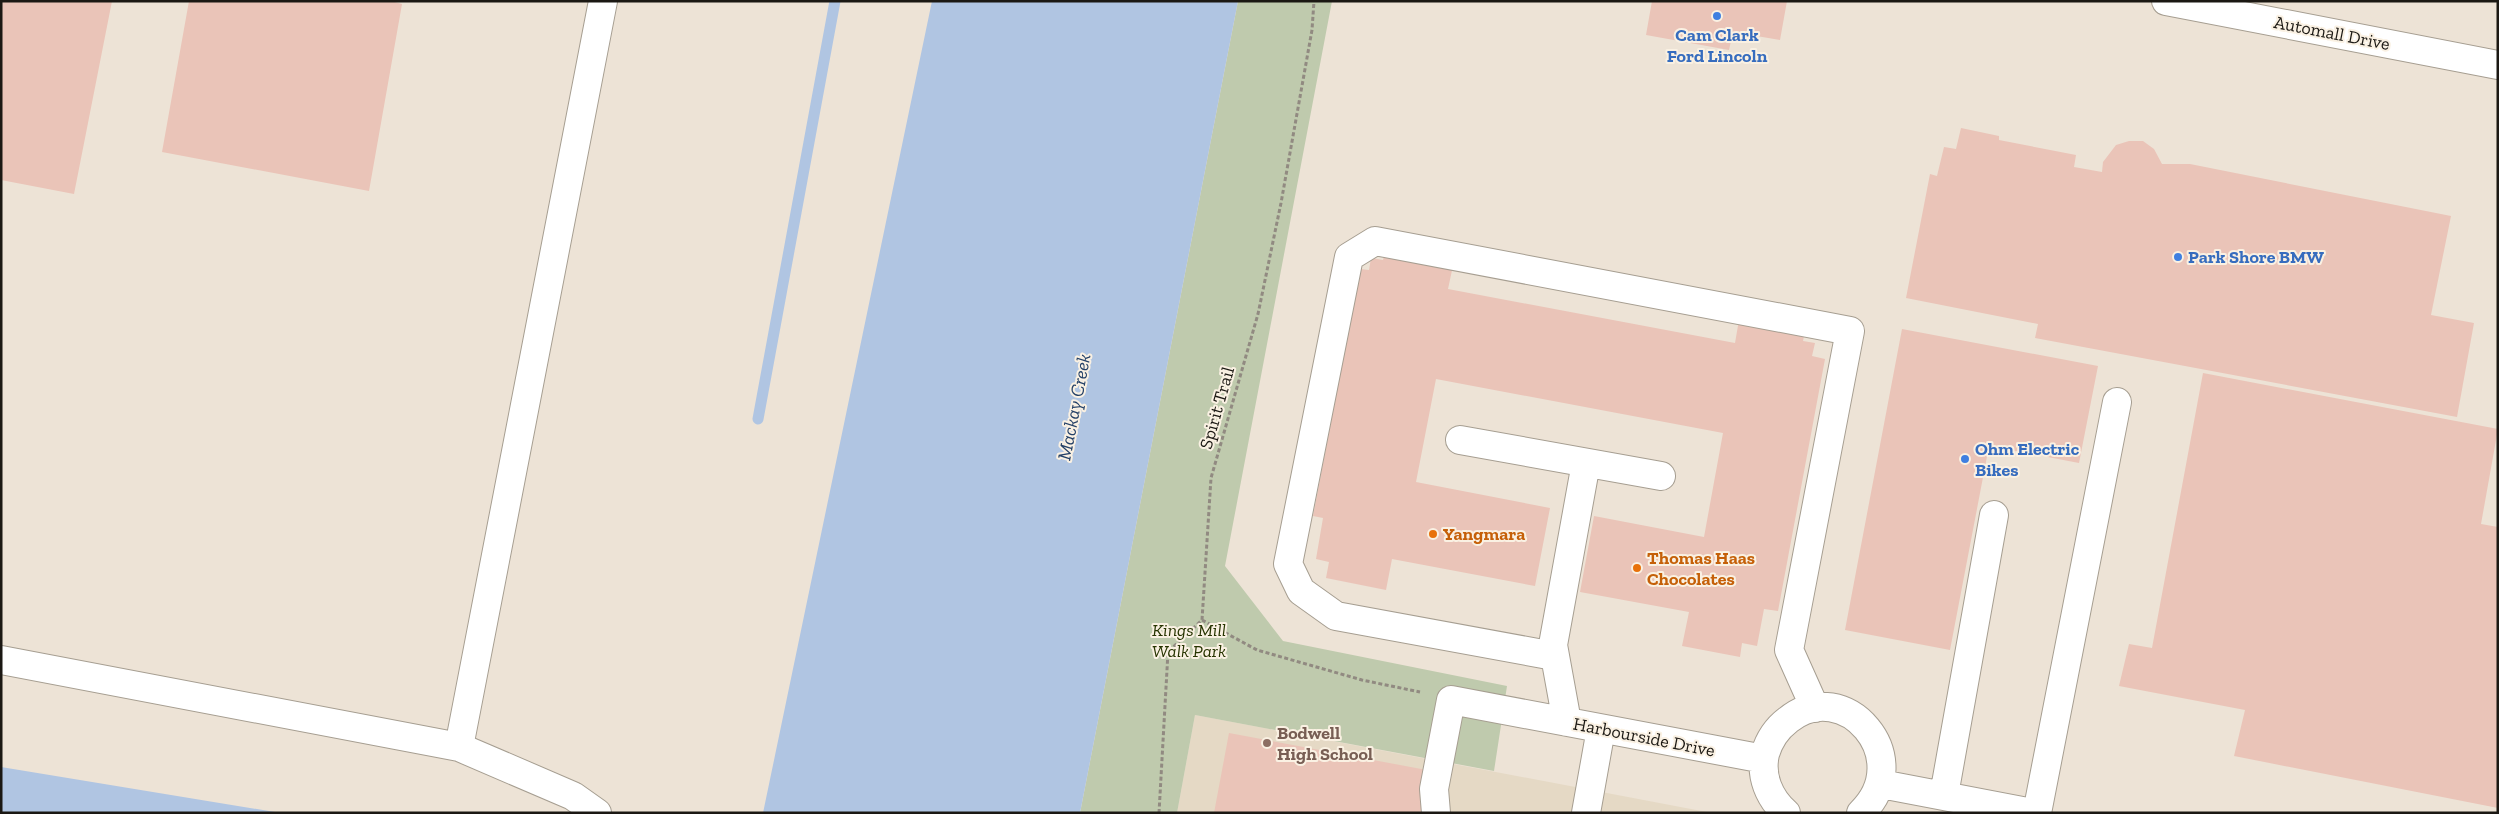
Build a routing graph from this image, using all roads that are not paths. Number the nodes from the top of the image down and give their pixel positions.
1 (603, 1) edge
2 (2166, 1) edge
3 (2498, 65) edge
4 (2117, 402) dead end
5 (1460, 440) dead end
6 (1586, 463) junction
7 (1662, 476) dead end
8 (1994, 515) dead end
9 (1554, 656) junction
10 (1, 660) edge
11 (1815, 708) junction
12 (1567, 722) junction
13 (1601, 729) junction
14 (459, 748) junction
15 (1764, 759) junction
16 (1881, 784) junction
17 (1944, 795) junction
18 (597, 813) edge
19 (1436, 813) edge
20 (1586, 813) edge
21 (1786, 813) edge
22 (1861, 813) edge
23 (2033, 813) edge
24 (2037, 813) edge

1 - 14 street
2 - 3 street, Automall Drive
4 - 24 street
5 - 6 street
6 - 7 street
6 - 9 street
8 - 17 street
9 - 11 street
9 - 12 street
10 - 14 street
11 - 15 street
11 - 16 street
12 - 13 street, Harbourside Drive
12 - 19 street, Harbourside Drive
13 - 15 street, Harbourside Drive
13 - 20 street
14 - 18 street
15 - 21 street
16 - 17 street
16 - 22 street
17 - 23 street

